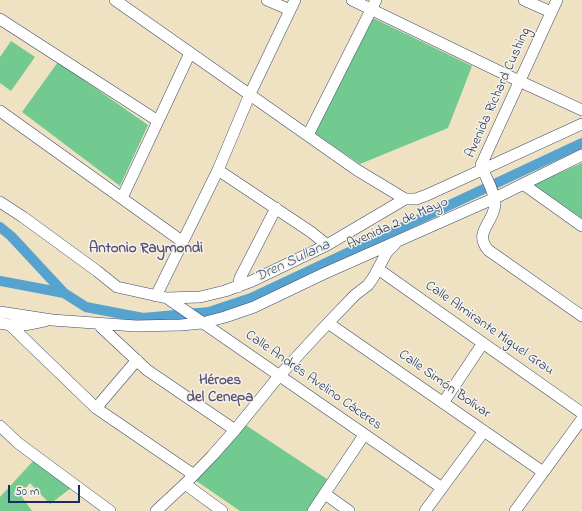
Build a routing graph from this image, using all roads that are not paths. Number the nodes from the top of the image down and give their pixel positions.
1 (115, 0) edge
2 (267, 0) edge
3 (352, 0) edge
4 (524, 0) edge
5 (557, 0) edge
6 (374, 4) edge
7 (293, 5) edge
8 (551, 12) junction
9 (0, 19) edge
10 (190, 53) junction
11 (519, 82) junction
12 (250, 94) junction
13 (582, 110) edge
14 (0, 111) edge
15 (158, 122) junction
16 (582, 124) edge
17 (308, 135) junction
18 (582, 155) edge
19 (218, 170) junction
20 (484, 172) junction
21 (523, 184) junction
22 (494, 196) junction
23 (122, 198) junction
24 (405, 199) junction
25 (0, 202) edge
26 (276, 208) junction
27 (582, 226) edge
28 (398, 241) junction
29 (182, 242) junction
30 (327, 245) junction
31 (378, 269) junction
32 (238, 287) junction
33 (156, 296) junction
34 (171, 301) junction
35 (0, 312) edge
36 (582, 316) edge
37 (52, 320) junction
38 (199, 321) junction
39 (328, 323) junction
40 (5, 324) edge
41 (100, 324) junction
42 (483, 343) junction
43 (137, 360) junction
44 (279, 376) junction
45 (443, 403) junction
46 (96, 408) junction
47 (582, 414) edge
48 (582, 419) edge
49 (0, 426) edge
50 (235, 430) junction
51 (484, 431) junction
52 (364, 435) junction
53 (543, 472) junction
54 (194, 475) junction
55 (185, 484) junction
56 (442, 488) junction
57 (325, 494) junction
58 (110, 511) edge
59 (156, 511) edge
60 (222, 511) edge
61 (314, 511) edge
62 (349, 511) edge
63 (425, 511) edge
64 (515, 511) edge

1 - 10 street
2 - 7 street
3 - 6 street
4 - 8 street
5 - 8 street, Avenida Richard Cushing
6 - 11 street
6 - 17 street
7 - 12 street
8 - 11 street, Avenida Richard Cushing
9 - 15 street
10 - 12 street
10 - 15 street
11 - 13 street
11 - 20 street, Avenida Richard Cushing
12 - 17 street
12 - 19 street
14 - 23 street
15 - 23 street
16 - 20 street
17 - 24 street
18 - 21 street, Avenida 2 de Mayo
19 - 26 street
19 - 29 street
20 - 22 street, Avenida Richard Cushing
20 - 24 street
21 - 22 street, Avenida 2 de Mayo
21 - 27 street
22 - 28 street, Avenida 2 de Mayo
22 - 36 street
23 - 29 street
24 - 30 street
25 - 33 street
26 - 30 street
26 - 32 street
28 - 31 street
28 - 38 street, Avenida 2 de Mayo
29 - 33 street
30 - 32 street
31 - 39 street
31 - 42 street, Calle Almirante Miguel Grau
32 - 34 street
33 - 34 street
34 - 38 street, Calle Andrés Avelino Cáceres
35 - 37 street
37 - 40 street
37 - 41 street, Avenida 2 de Mayo
38 - 41 street, Avenida 2 de Mayo
38 - 44 street, Calle Andrés Avelino Cáceres
39 - 44 street
39 - 45 street, Calle Simón Bolívar
40 - 46 street
41 - 43 street
42 - 45 street
42 - 47 street, Calle Almirante Miguel Grau
43 - 46 street
43 - 50 street
44 - 50 street
44 - 52 street, Calle Andrés Avelino Cáceres
45 - 51 street, Calle Simón Bolívar
46 - 54 street
48 - 53 street
49 - 58 street
50 - 54 street
51 - 53 street, Calle Simón Bolívar
51 - 56 street
52 - 56 street, Calle Andrés Avelino Cáceres
52 - 57 street
53 - 64 street
54 - 55 street
55 - 59 street
55 - 60 street
56 - 63 street
57 - 61 street
57 - 62 street

